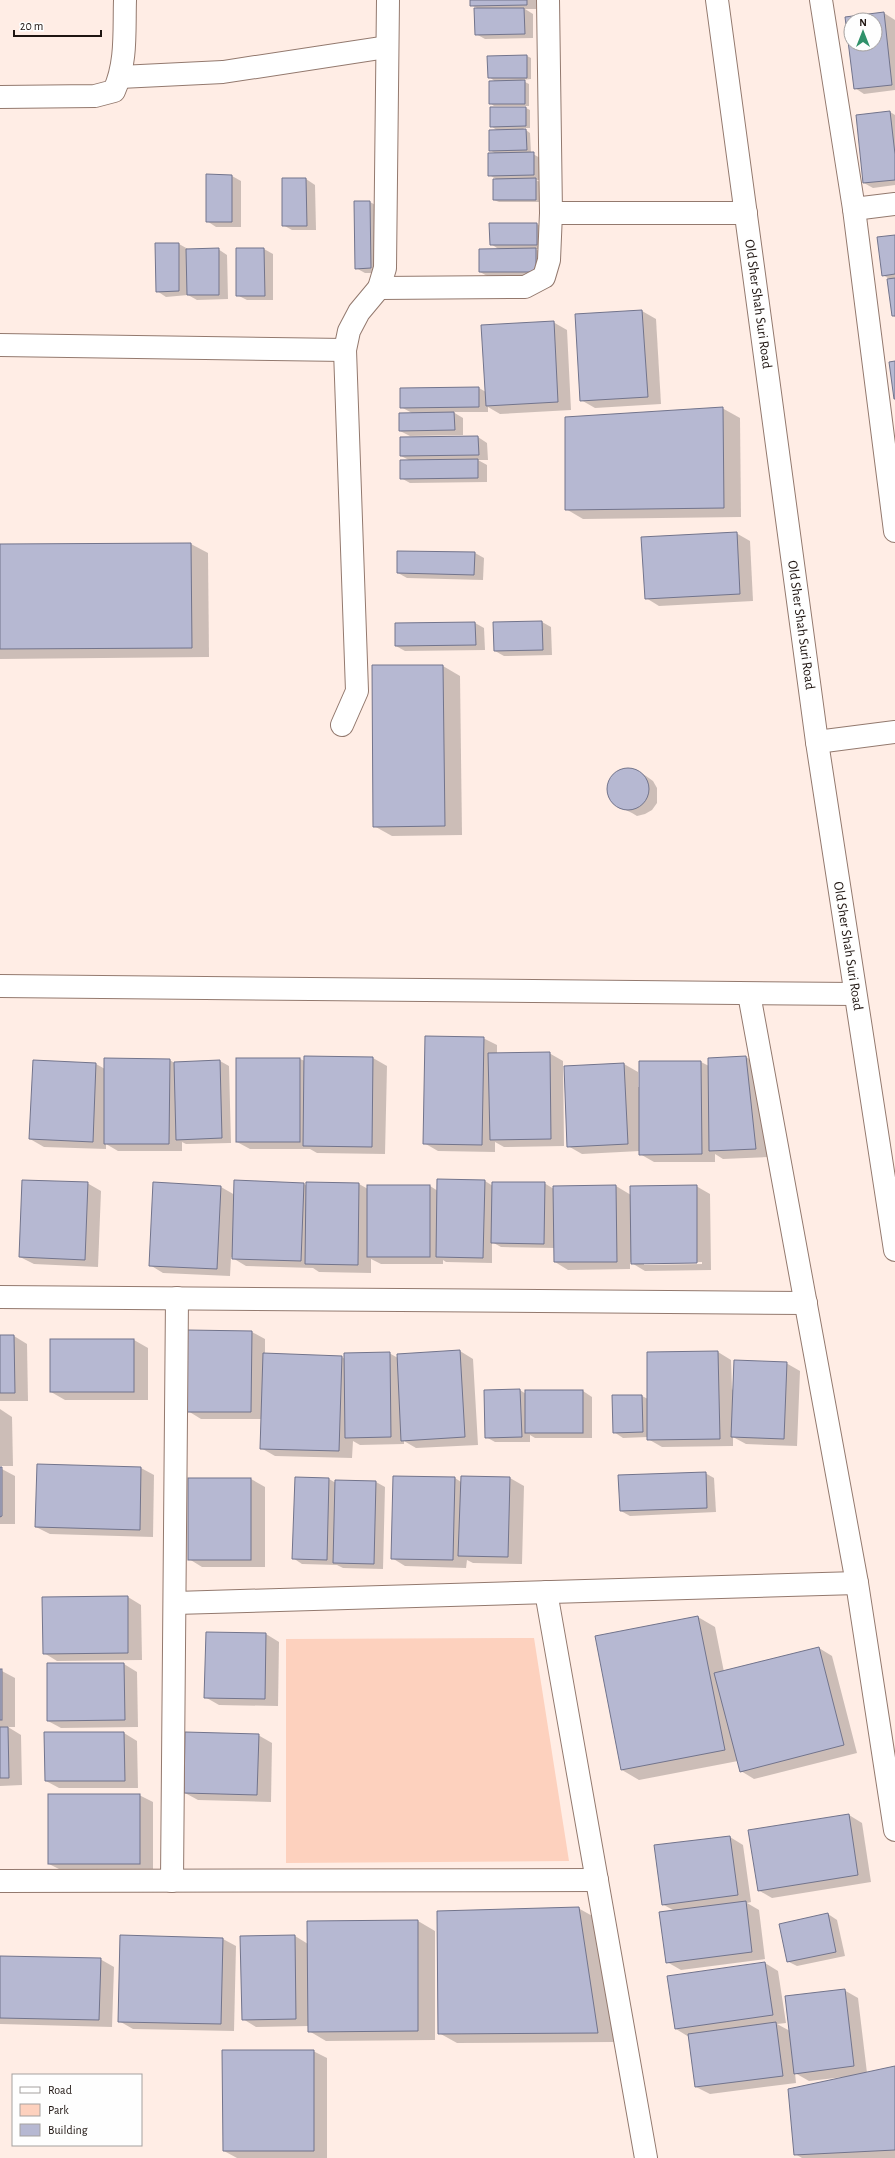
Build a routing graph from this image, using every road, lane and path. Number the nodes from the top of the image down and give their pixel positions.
1 (125, 0) edge
2 (388, 0) edge
3 (548, 0) edge
4 (717, 0) edge
5 (821, 0) edge
6 (387, 47) junction
7 (120, 76) junction
8 (0, 97) edge
9 (895, 204) edge
10 (854, 209) junction
11 (551, 213) junction
12 (746, 213) junction
13 (379, 288) junction
14 (0, 345) edge
15 (345, 350) junction
16 (895, 531) edge
17 (342, 725) dead end
18 (895, 732) edge
19 (817, 742) junction
20 (0, 986) edge
21 (749, 994) junction
22 (855, 994) junction
23 (895, 1250) edge
24 (0, 1297) edge
25 (177, 1298) junction
26 (806, 1303) junction
27 (857, 1583) junction
28 (546, 1592) junction
29 (175, 1603) junction
30 (895, 1830) edge
31 (597, 1880) junction
32 (0, 1881) edge
33 (172, 1881) junction
34 (646, 2158) edge

1 - 7 street
2 - 6 street
3 - 11 street
4 - 12 street, Old Sher Shah Suri Road
5 - 10 street
6 - 7 street
6 - 13 street
7 - 8 street
9 - 10 street
10 - 16 street
11 - 12 street
11 - 13 street
12 - 19 street, Old Sher Shah Suri Road
13 - 15 street
14 - 15 street
15 - 17 street
18 - 19 street
19 - 22 street, Old Sher Shah Suri Road
20 - 21 street
21 - 22 street
21 - 26 street
22 - 23 street, Old Sher Shah Suri Road
24 - 25 street
25 - 26 street
25 - 29 street
26 - 27 street
27 - 28 street
27 - 30 street
28 - 29 street
28 - 31 street
29 - 33 street
31 - 33 street
31 - 34 street
32 - 33 street

